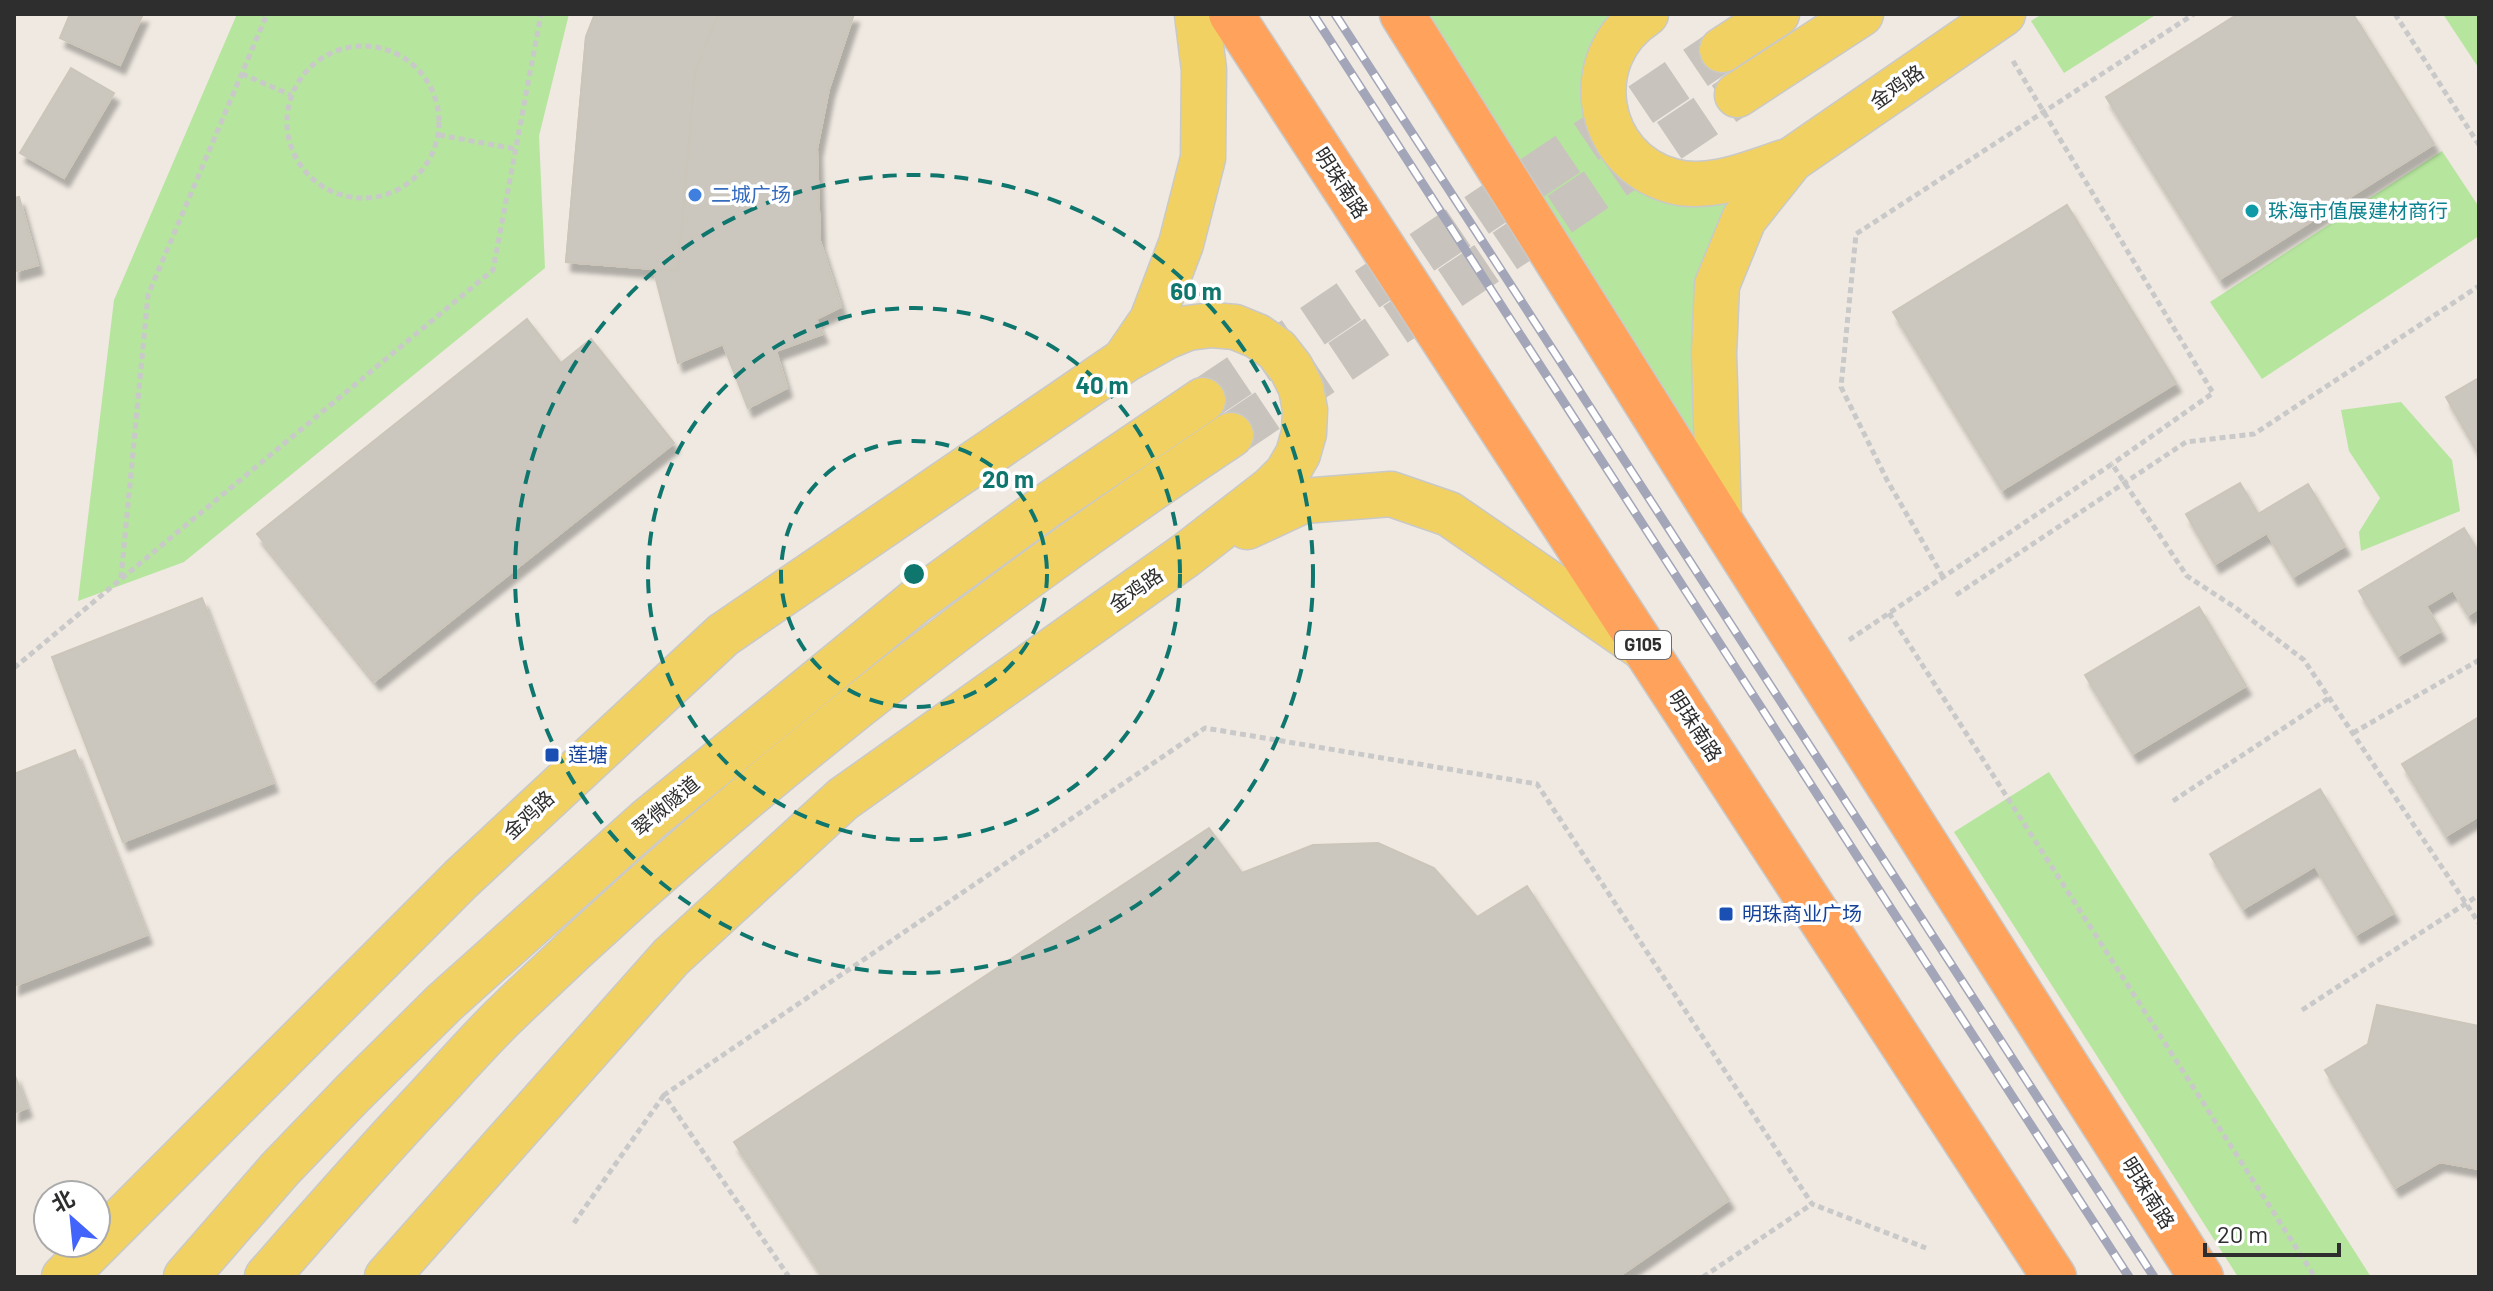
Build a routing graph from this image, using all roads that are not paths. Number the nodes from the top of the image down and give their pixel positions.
1 (1197, 14) edge
2 (1231, 14) edge
3 (1402, 14) edge
4 (1646, 14) edge
5 (1777, 14) edge
6 (1861, 14) edge
7 (1997, 18) edge
8 (1722, 50) tunnel mouth
9 (1737, 95) tunnel mouth
10 (1791, 160) junction
11 (1125, 360) junction
12 (1203, 400) tunnel mouth
13 (1231, 435) tunnel mouth
14 (1719, 519) junction
15 (1186, 555) junction
16 (1646, 650) junction
17 (64, 1277) edge
18 (186, 1277) edge
19 (267, 1277) edge
20 (387, 1277) edge
21 (2054, 1277) edge
22 (2201, 1277) edge

1 - 11 main road
2 - 16 highway, 明珠南路 / G105
3 - 14 highway, 明珠南路
4 - 10 main road
5 - 8 main road
6 - 9 main road
7 - 10 main road, 金鸡路
10 - 14 main road
11 - 15 main road, 金鸡路
11 - 17 main road, 金鸡路
12 - 18 main road, 翠微隧道
13 - 19 main road
14 - 22 highway, 明珠南路
15 - 16 main road
15 - 20 main road, 金鸡路
16 - 21 highway, 明珠南路 / G105

